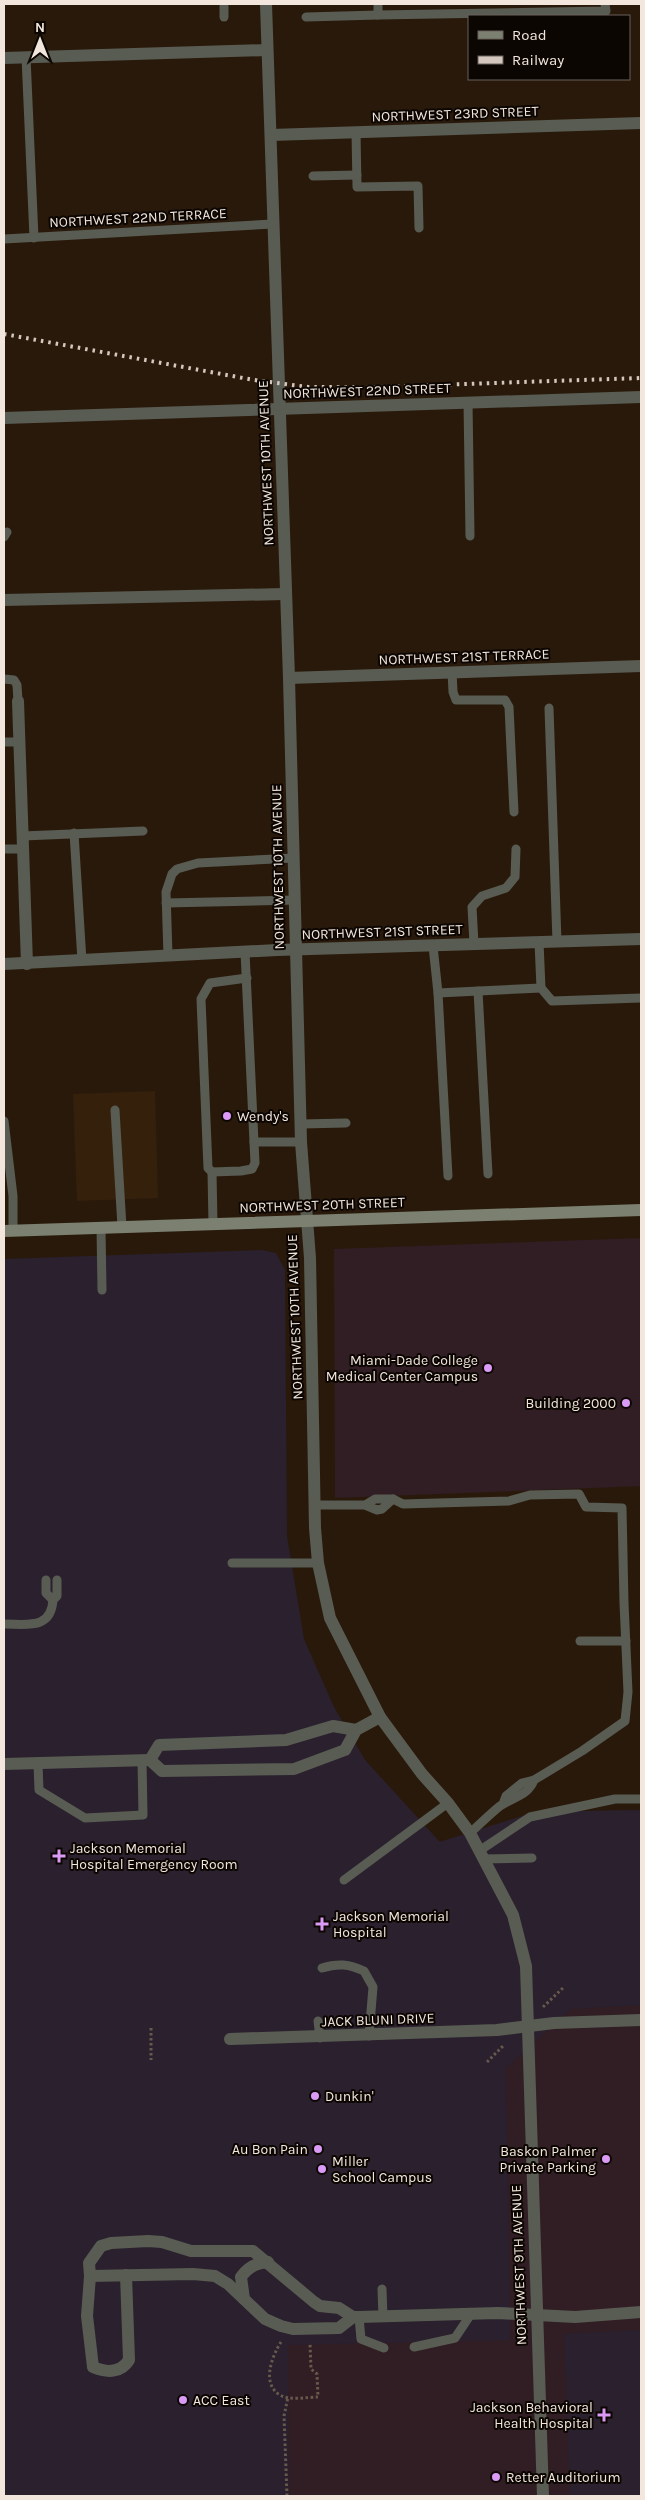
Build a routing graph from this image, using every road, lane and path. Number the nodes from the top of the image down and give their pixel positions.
1 (224, 4) edge
2 (266, 4) edge
3 (378, 4) edge
4 (605, 4) edge
5 (378, 15) junction
6 (224, 17) dead end
7 (306, 17) dead end
8 (267, 50) junction
9 (4, 58) edge
10 (26, 58) junction
11 (641, 123) edge
12 (356, 132) junction
13 (270, 135) junction
14 (357, 175) junction
15 (313, 176) dead end
16 (273, 224) junction
17 (419, 228) dead end
18 (4, 238) edge
19 (34, 238) junction
20 (641, 397) edge
21 (468, 402) junction
22 (279, 408) junction
23 (4, 418) edge
24 (470, 536) dead end
25 (286, 594) junction
26 (4, 600) edge
27 (641, 666) edge
28 (452, 672) junction
29 (289, 678) junction
30 (4, 679) edge
31 (18, 701) joint
32 (549, 708) dead end
33 (4, 742) edge
34 (20, 742) junction
35 (514, 812) dead end
36 (143, 831) dead end
37 (74, 833) junction
38 (23, 843) junction
39 (4, 849) edge
40 (516, 849) dead end
41 (294, 858) junction
42 (295, 900) junction
43 (166, 903) junction
44 (641, 939) edge
45 (539, 942) junction
46 (557, 942) junction
47 (474, 944) junction
48 (432, 946) junction
49 (295, 950) junction
50 (246, 952) junction
51 (168, 956) junction
52 (82, 961) junction
53 (4, 964) edge
54 (28, 964) junction
55 (246, 978) junction
56 (541, 988) junction
57 (478, 991) junction
58 (438, 993) junction
59 (641, 998) edge
60 (115, 1110) dead end
61 (4, 1121) edge
62 (346, 1123) dead end
63 (301, 1124) junction
64 (254, 1142) junction
65 (302, 1142) junction
66 (212, 1172) junction
67 (488, 1174) dead end
68 (448, 1176) dead end
69 (641, 1210) edge
70 (307, 1221) junction
71 (213, 1224) junction
72 (122, 1227) junction
73 (101, 1228) junction
74 (8, 1231) edge
75 (102, 1290) dead end
76 (314, 1506) junction
77 (232, 1563) dead end
78 (318, 1564) junction
79 (46, 1580) dead end
80 (57, 1580) dead end
81 (52, 1600) junction
82 (4, 1624) edge
83 (626, 1641) junction
84 (580, 1642) dead end
85 (380, 1717) junction
86 (356, 1730) junction
87 (146, 1760) junction
88 (4, 1764) edge
89 (38, 1764) junction
90 (641, 1799) edge
91 (448, 1803) junction
92 (470, 1832) junction
93 (481, 1855) junction
94 (532, 1858) dead end
95 (344, 1880) dead end
96 (322, 1968) dead end
97 (641, 2020) edge
98 (318, 2021) dead end
99 (528, 2026) junction
100 (151, 2028) dead end
101 (369, 2036) junction
102 (320, 2038) junction
103 (230, 2040) dead end
104 (151, 2060) dead end
105 (268, 2262) junction
106 (126, 2275) junction
107 (90, 2276) junction
108 (382, 2289) dead end
109 (244, 2299) junction
110 (641, 2312) edge
111 (471, 2314) junction
112 (536, 2315) junction
113 (383, 2316) junction
114 (356, 2317) junction
115 (310, 2338) dead end
116 (281, 2342) dead end
117 (414, 2347) dead end
118 (384, 2348) dead end
119 (288, 2398) junction
120 (287, 2496) edge
121 (543, 2496) edge

1 - 6 lane
2 - 8 street, NORTHWEST 10TH AVENUE
3 - 5 lane
4 - 5 lane
5 - 7 lane
8 - 10 street
8 - 13 street, NORTHWEST 10TH AVENUE
9 - 10 street
10 - 19 lane
11 - 12 street, NORTHWEST 23RD STREET
12 - 13 street, NORTHWEST 23RD STREET
12 - 14 lane
13 - 16 street, NORTHWEST 10TH AVENUE
14 - 15 lane
14 - 17 lane
16 - 19 lane, NORTHWEST 22ND TERRACE
16 - 22 street, NORTHWEST 10TH AVENUE
18 - 19 lane, NORTHWEST 22ND TERRACE
20 - 21 street, NORTHWEST 22ND STREET
21 - 22 street, NORTHWEST 22ND STREET
21 - 24 lane
22 - 23 street, NORTHWEST 22ND STREET
22 - 25 street, NORTHWEST 10TH AVENUE
25 - 26 street
25 - 29 street, NORTHWEST 10TH AVENUE
27 - 28 street, NORTHWEST 21ST TERRACE
28 - 29 street, NORTHWEST 21ST TERRACE
28 - 35 lane
29 - 41 street, NORTHWEST 10TH AVENUE
30 - 31 lane
31 - 34 street
32 - 46 lane
33 - 34 lane
34 - 38 street
36 - 37 lane
37 - 38 lane
37 - 52 lane
38 - 39 lane
38 - 54 street
40 - 47 lane
41 - 42 street, NORTHWEST 10TH AVENUE
41 - 43 lane
42 - 43 lane
42 - 49 street, NORTHWEST 10TH AVENUE
43 - 51 lane
44 - 46 street, NORTHWEST 21ST STREET
45 - 46 street, NORTHWEST 21ST STREET
45 - 47 street, NORTHWEST 21ST STREET
45 - 56 lane
47 - 48 street, NORTHWEST 21ST STREET
48 - 49 street, NORTHWEST 21ST STREET
48 - 58 lane
49 - 50 street, NORTHWEST 21ST STREET
49 - 63 street, NORTHWEST 10TH AVENUE
50 - 51 street, NORTHWEST 21ST STREET
50 - 55 lane
51 - 52 street, NORTHWEST 21ST STREET
52 - 54 street, NORTHWEST 21ST STREET
53 - 54 street, NORTHWEST 21ST STREET
55 - 64 lane
55 - 66 lane
56 - 57 lane
56 - 59 lane
57 - 58 lane
57 - 67 lane
58 - 68 lane
60 - 72 lane
61 - 74 lane
62 - 63 lane
63 - 65 street, NORTHWEST 10TH AVENUE
64 - 65 lane
64 - 66 lane
65 - 70 street, NORTHWEST 10TH AVENUE
66 - 71 lane
69 - 70 main road, NORTHWEST 20TH STREET
70 - 71 main road, NORTHWEST 20TH STREET
70 - 76 street, NORTHWEST 10TH AVENUE
71 - 72 main road, NORTHWEST 20TH STREET
72 - 73 main road, NORTHWEST 20TH STREET
73 - 74 main road, NORTHWEST 20TH STREET
73 - 75 lane
76 - 78 street, NORTHWEST 10TH AVENUE
76 - 83 lane
77 - 78 lane
78 - 85 street, NORTHWEST 10TH AVENUE
79 - 81 lane
80 - 81 lane
81 - 82 lane
83 - 84 lane
83 - 92 lane
85 - 86 street
85 - 91 street, NORTHWEST 9TH AVENUE
86 - 87 street
86 - 87 street
87 - 89 street
87 - 89 lane
88 - 89 street
90 - 93 lane
91 - 92 street, NORTHWEST 9TH AVENUE
91 - 95 lane
92 - 93 street, NORTHWEST 9TH AVENUE
93 - 94 lane
93 - 99 street, NORTHWEST 9TH AVENUE
96 - 101 lane
97 - 99 street, JACK BLUNI DRIVE
98 - 102 lane
99 - 101 street, JACK BLUNI DRIVE
99 - 112 street, NORTHWEST 9TH AVENUE
100 - 104 path
101 - 102 street, JACK BLUNI DRIVE
102 - 103 street, JACK BLUNI DRIVE
105 - 107 street
105 - 109 street
105 - 114 street
106 - 107 street
106 - 107 street
106 - 109 street
108 - 113 lane
109 - 114 street
110 - 112 street
111 - 112 street
111 - 113 street
111 - 117 lane
112 - 121 street, NORTHWEST 9TH AVENUE
113 - 114 street
114 - 118 lane
115 - 119 path
116 - 119 path
119 - 120 path

